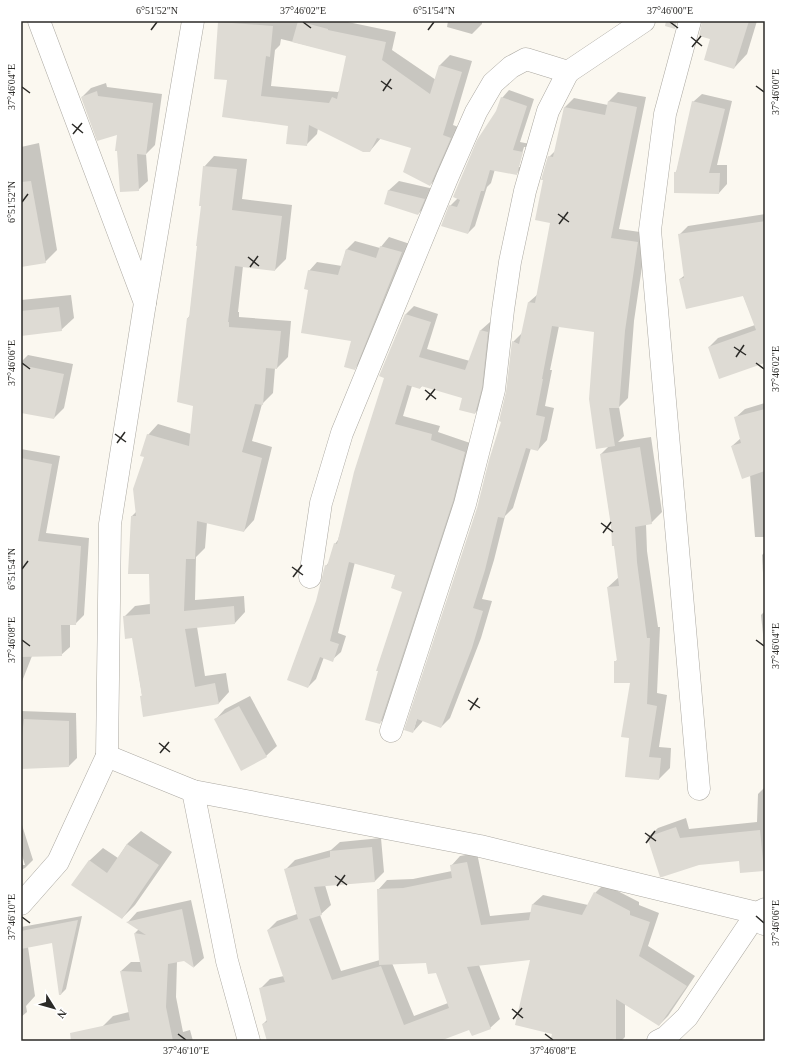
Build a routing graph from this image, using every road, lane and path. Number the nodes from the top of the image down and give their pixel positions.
1 (39, 21) edge
2 (193, 21) edge
3 (644, 21) edge
4 (690, 21) edge
5 (568, 72) junction
6 (145, 303) junction
7 (310, 577) dead end
8 (391, 731) dead end
9 (107, 756) junction
10 (699, 789) dead end
11 (192, 790) junction
12 (21, 904) edge
13 (762, 916) edge
14 (249, 1041) edge
15 (658, 1041) edge

1 - 6 street
2 - 6 street
3 - 5 street
4 - 10 street
5 - 7 street
5 - 8 street
6 - 9 street
9 - 11 street
9 - 12 street
11 - 13 street
11 - 14 street
13 - 15 street

